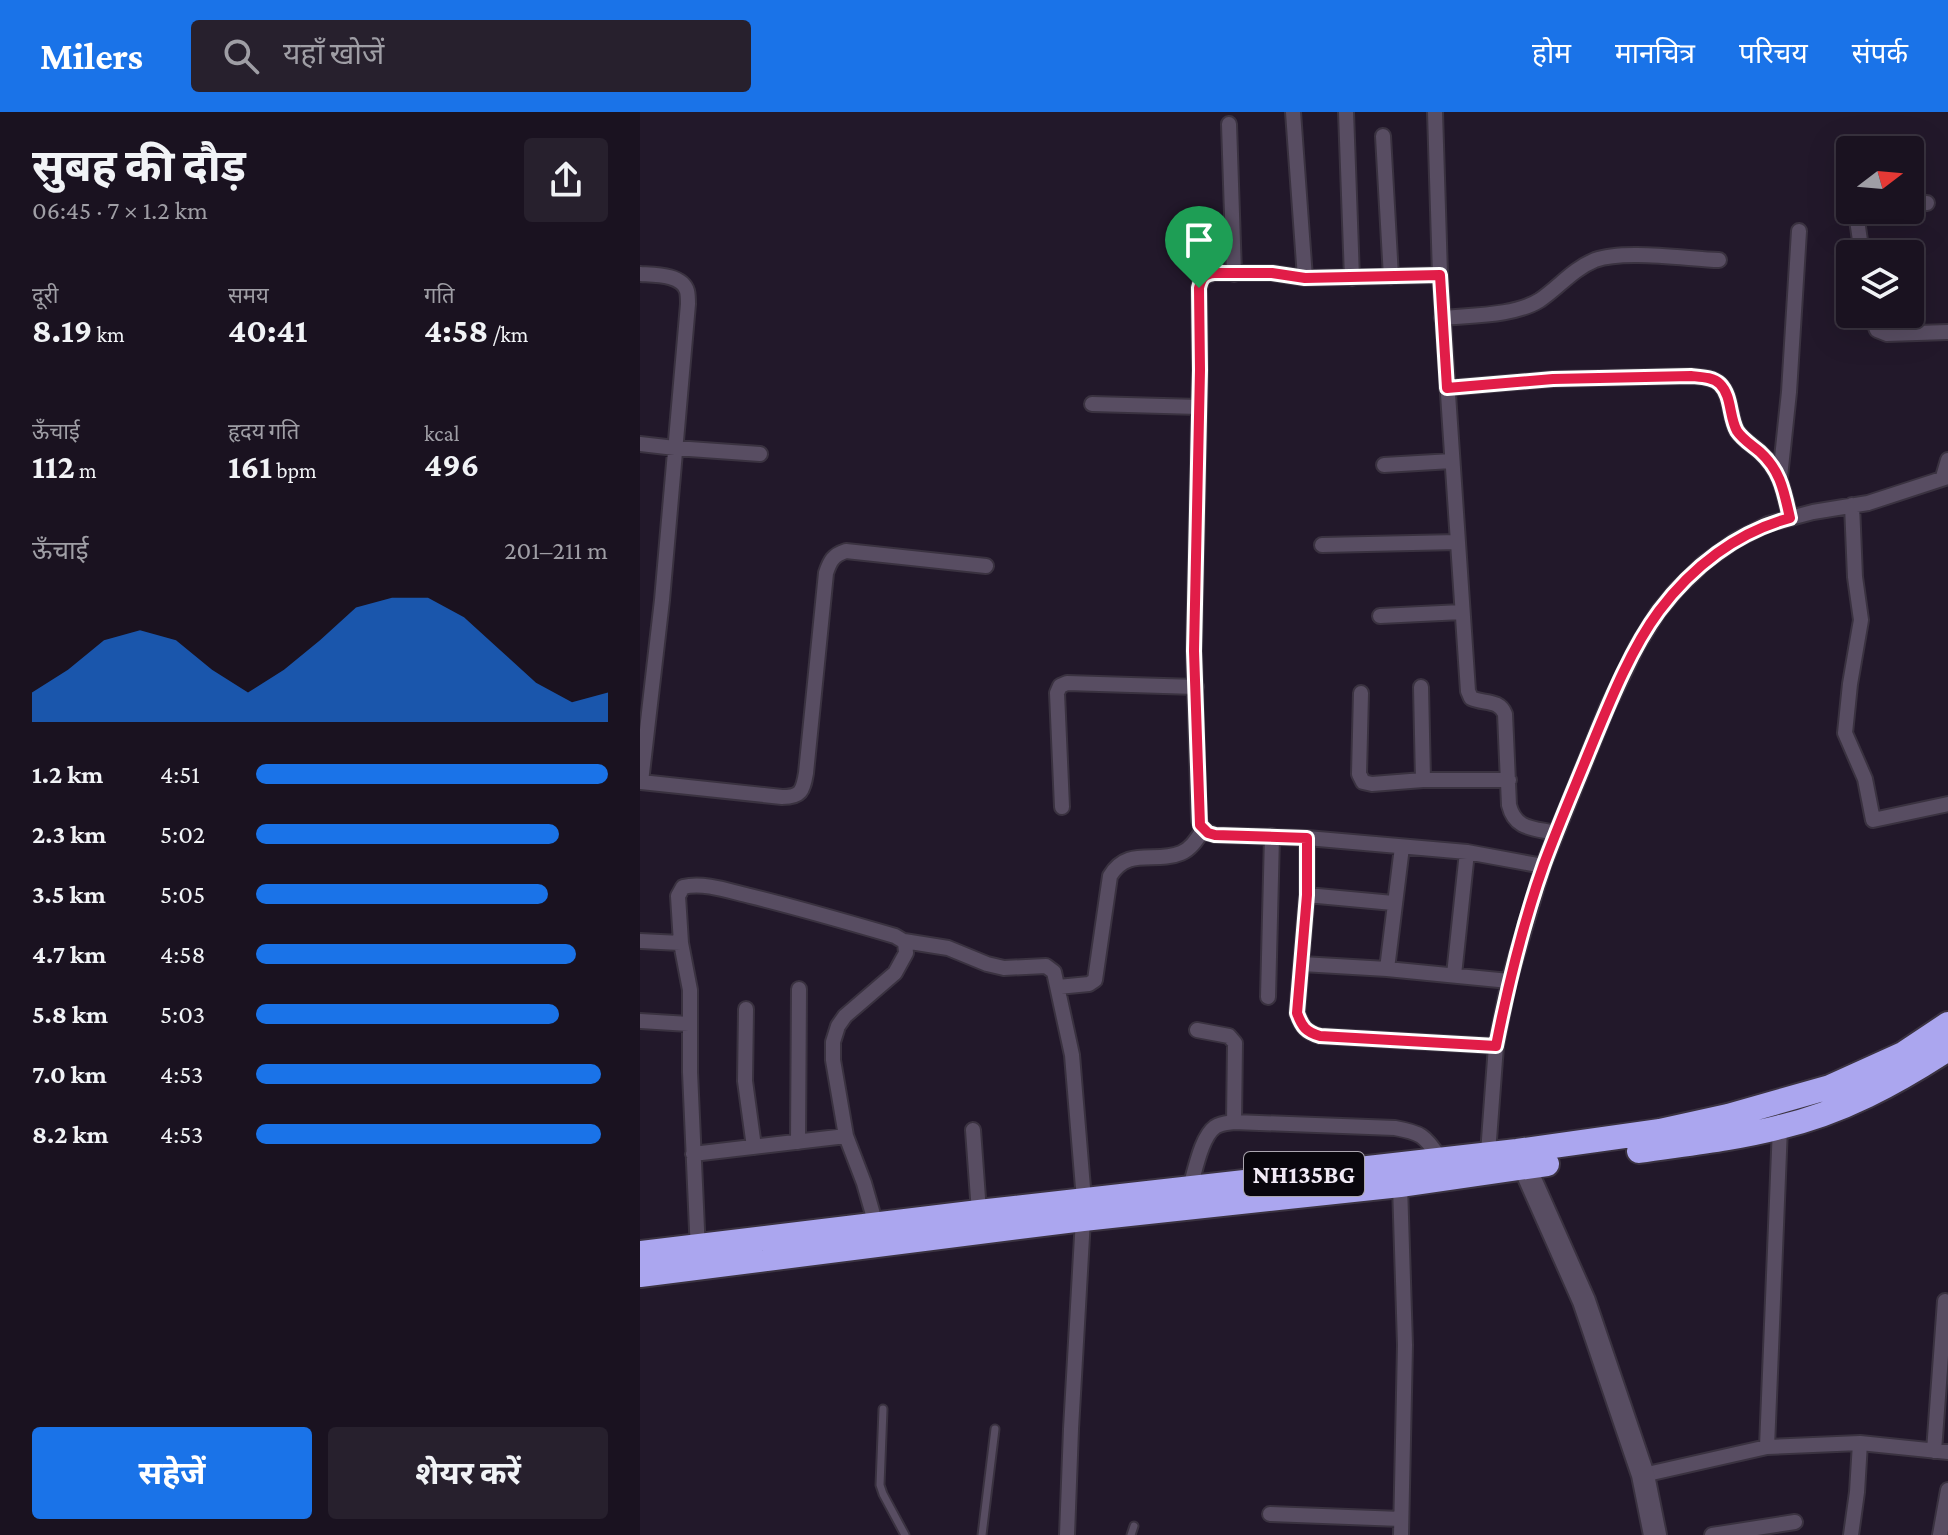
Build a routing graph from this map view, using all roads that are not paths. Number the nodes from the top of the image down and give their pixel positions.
1 (1293, 112) edge
2 (1346, 112) edge
3 (1435, 112) edge
4 (1229, 124) dead end
5 (1383, 136) dead end
6 (1924, 203) edge
7 (1927, 203) dead end
8 (1799, 231) dead end
9 (1719, 260) dead end
10 (640, 274) edge
11 (1234, 274) junction
12 (1440, 275) junction
13 (1391, 277) junction
14 (1305, 278) junction
15 (1352, 278) junction
16 (1442, 318) junction
17 (1876, 328) edge
18 (1948, 332) edge
19 (1447, 388) junction
20 (1092, 404) dead end
21 (1199, 407) junction
22 (640, 444) edge
23 (675, 448) junction
24 (760, 454) dead end
25 (1948, 460) edge
26 (1452, 461) junction
27 (1384, 465) dead end
28 (1780, 477) junction
29 (1946, 477) edge
30 (1852, 505) junction
31 (1790, 518) junction
32 (1458, 542) junction
33 (1322, 545) dead end
34 (986, 566) dead end
35 (1462, 612) junction
36 (1380, 616) dead end
37 (1196, 687) junction
38 (1421, 687) dead end
39 (1361, 693) dead end
40 (1423, 780) junction
41 (1509, 780) junction
42 (640, 782) edge
43 (1948, 804) edge
44 (1062, 807) dead end
45 (1203, 830) junction
46 (1556, 833) junction
47 (1272, 836) junction
48 (1307, 838) junction
49 (1402, 847) junction
50 (1467, 852) junction
51 (1543, 866) junction
52 (1307, 895) junction
53 (1393, 903) junction
54 (640, 941) edge
55 (904, 941) junction
56 (681, 943) junction
57 (1302, 964) junction
58 (1387, 969) junction
59 (1454, 975) junction
60 (1509, 981) junction
61 (1058, 987) junction
62 (799, 989) dead end
63 (1268, 997) dead end
64 (746, 1009) dead end
65 (640, 1021) edge
66 (689, 1024) junction
67 (1948, 1024) edge
68 (1197, 1030) dead end
69 (1496, 1046) junction
70 (1948, 1049) edge
71 (1234, 1122) junction
72 (1780, 1127) junction
73 (973, 1130) dead end
74 (846, 1136) junction
75 (798, 1142) junction
76 (754, 1147) junction
77 (1488, 1153) junction
78 (693, 1154) junction
79 (1440, 1158) junction
80 (1521, 1159) junction
81 (1400, 1185) junction
82 (1190, 1187) junction
83 (1083, 1210) junction
84 (979, 1212) junction
85 (876, 1225) junction
86 (640, 1253) edge
87 (698, 1257) junction
88 (640, 1275) edge
89 (1945, 1301) dead end
90 (883, 1409) dead end
91 (995, 1429) dead end
92 (1860, 1443) junction
93 (1767, 1447) junction
94 (1941, 1452) edge
95 (1643, 1475) junction
96 (1948, 1490) edge
97 (1270, 1514) dead end
98 (1401, 1519) junction
99 (1795, 1522) dead end
100 (1134, 1526) dead end
101 (905, 1535) edge
102 (982, 1535) edge
103 (1067, 1535) edge
104 (1131, 1535) edge
105 (1401, 1535) edge
106 (1655, 1535) edge
107 (1712, 1535) edge
108 (1851, 1535) edge
109 (1940, 1535) edge

1 - 14 street
2 - 15 street
3 - 12 street
4 - 11 street
5 - 13 street
6 - 7 street
8 - 28 street
9 - 16 street
10 - 23 street
11 - 14 street
11 - 21 street
12 - 13 street
12 - 16 street
13 - 15 street
14 - 15 street
16 - 19 street
17 - 18 street
19 - 26 street
19 - 28 street
20 - 21 street
21 - 37 street
22 - 23 street
23 - 24 street
23 - 42 street
25 - 29 street
26 - 27 street
26 - 32 street
28 - 31 street
29 - 30 street
30 - 31 street
30 - 43 street
31 - 46 street
32 - 33 street
32 - 35 street
34 - 42 street
35 - 36 street
35 - 41 street
37 - 44 street
37 - 45 street
38 - 40 street
39 - 40 street
40 - 41 street
41 - 46 street
45 - 47 street
45 - 61 street
46 - 51 street
47 - 48 street
47 - 63 street
48 - 49 street
48 - 52 street
49 - 50 street
49 - 53 street
50 - 51 street
50 - 59 street
51 - 60 street
52 - 53 street
52 - 57 street
53 - 58 street
54 - 56 street
55 - 56 street
55 - 61 street
55 - 74 street
56 - 66 street
57 - 58 street
57 - 69 street
58 - 59 street
59 - 60 street
60 - 69 street
61 - 83 street
62 - 75 street
64 - 76 street
65 - 66 street
66 - 78 street
67 - 80 highway, NH135BG
68 - 71 street
69 - 77 street
70 - 72 highway, NH135BG
71 - 79 street
71 - 82 street
72 - 80 highway, NH135BG
72 - 93 street
73 - 84 street
74 - 75 street
74 - 85 street
75 - 76 street
76 - 78 street
77 - 79 highway, NH135BG
77 - 80 highway, NH135BG
78 - 87 street
79 - 82 highway, NH135BG
80 - 81 highway, NH135BG
80 - 95 street
81 - 83 highway, NH135BG
81 - 98 street
82 - 83 highway, NH135BG
83 - 84 highway, NH135BG
83 - 87 highway, NH135BG
83 - 103 street
84 - 85 highway, NH135BG
85 - 87 highway, NH135BG
86 - 87 highway, NH135BG
87 - 88 highway, NH135BG
89 - 94 street
90 - 101 lane
91 - 102 lane
92 - 93 street
92 - 94 street
92 - 108 street
93 - 95 street
95 - 106 street
96 - 109 street
97 - 98 street
98 - 105 street
99 - 107 street
100 - 104 lane

